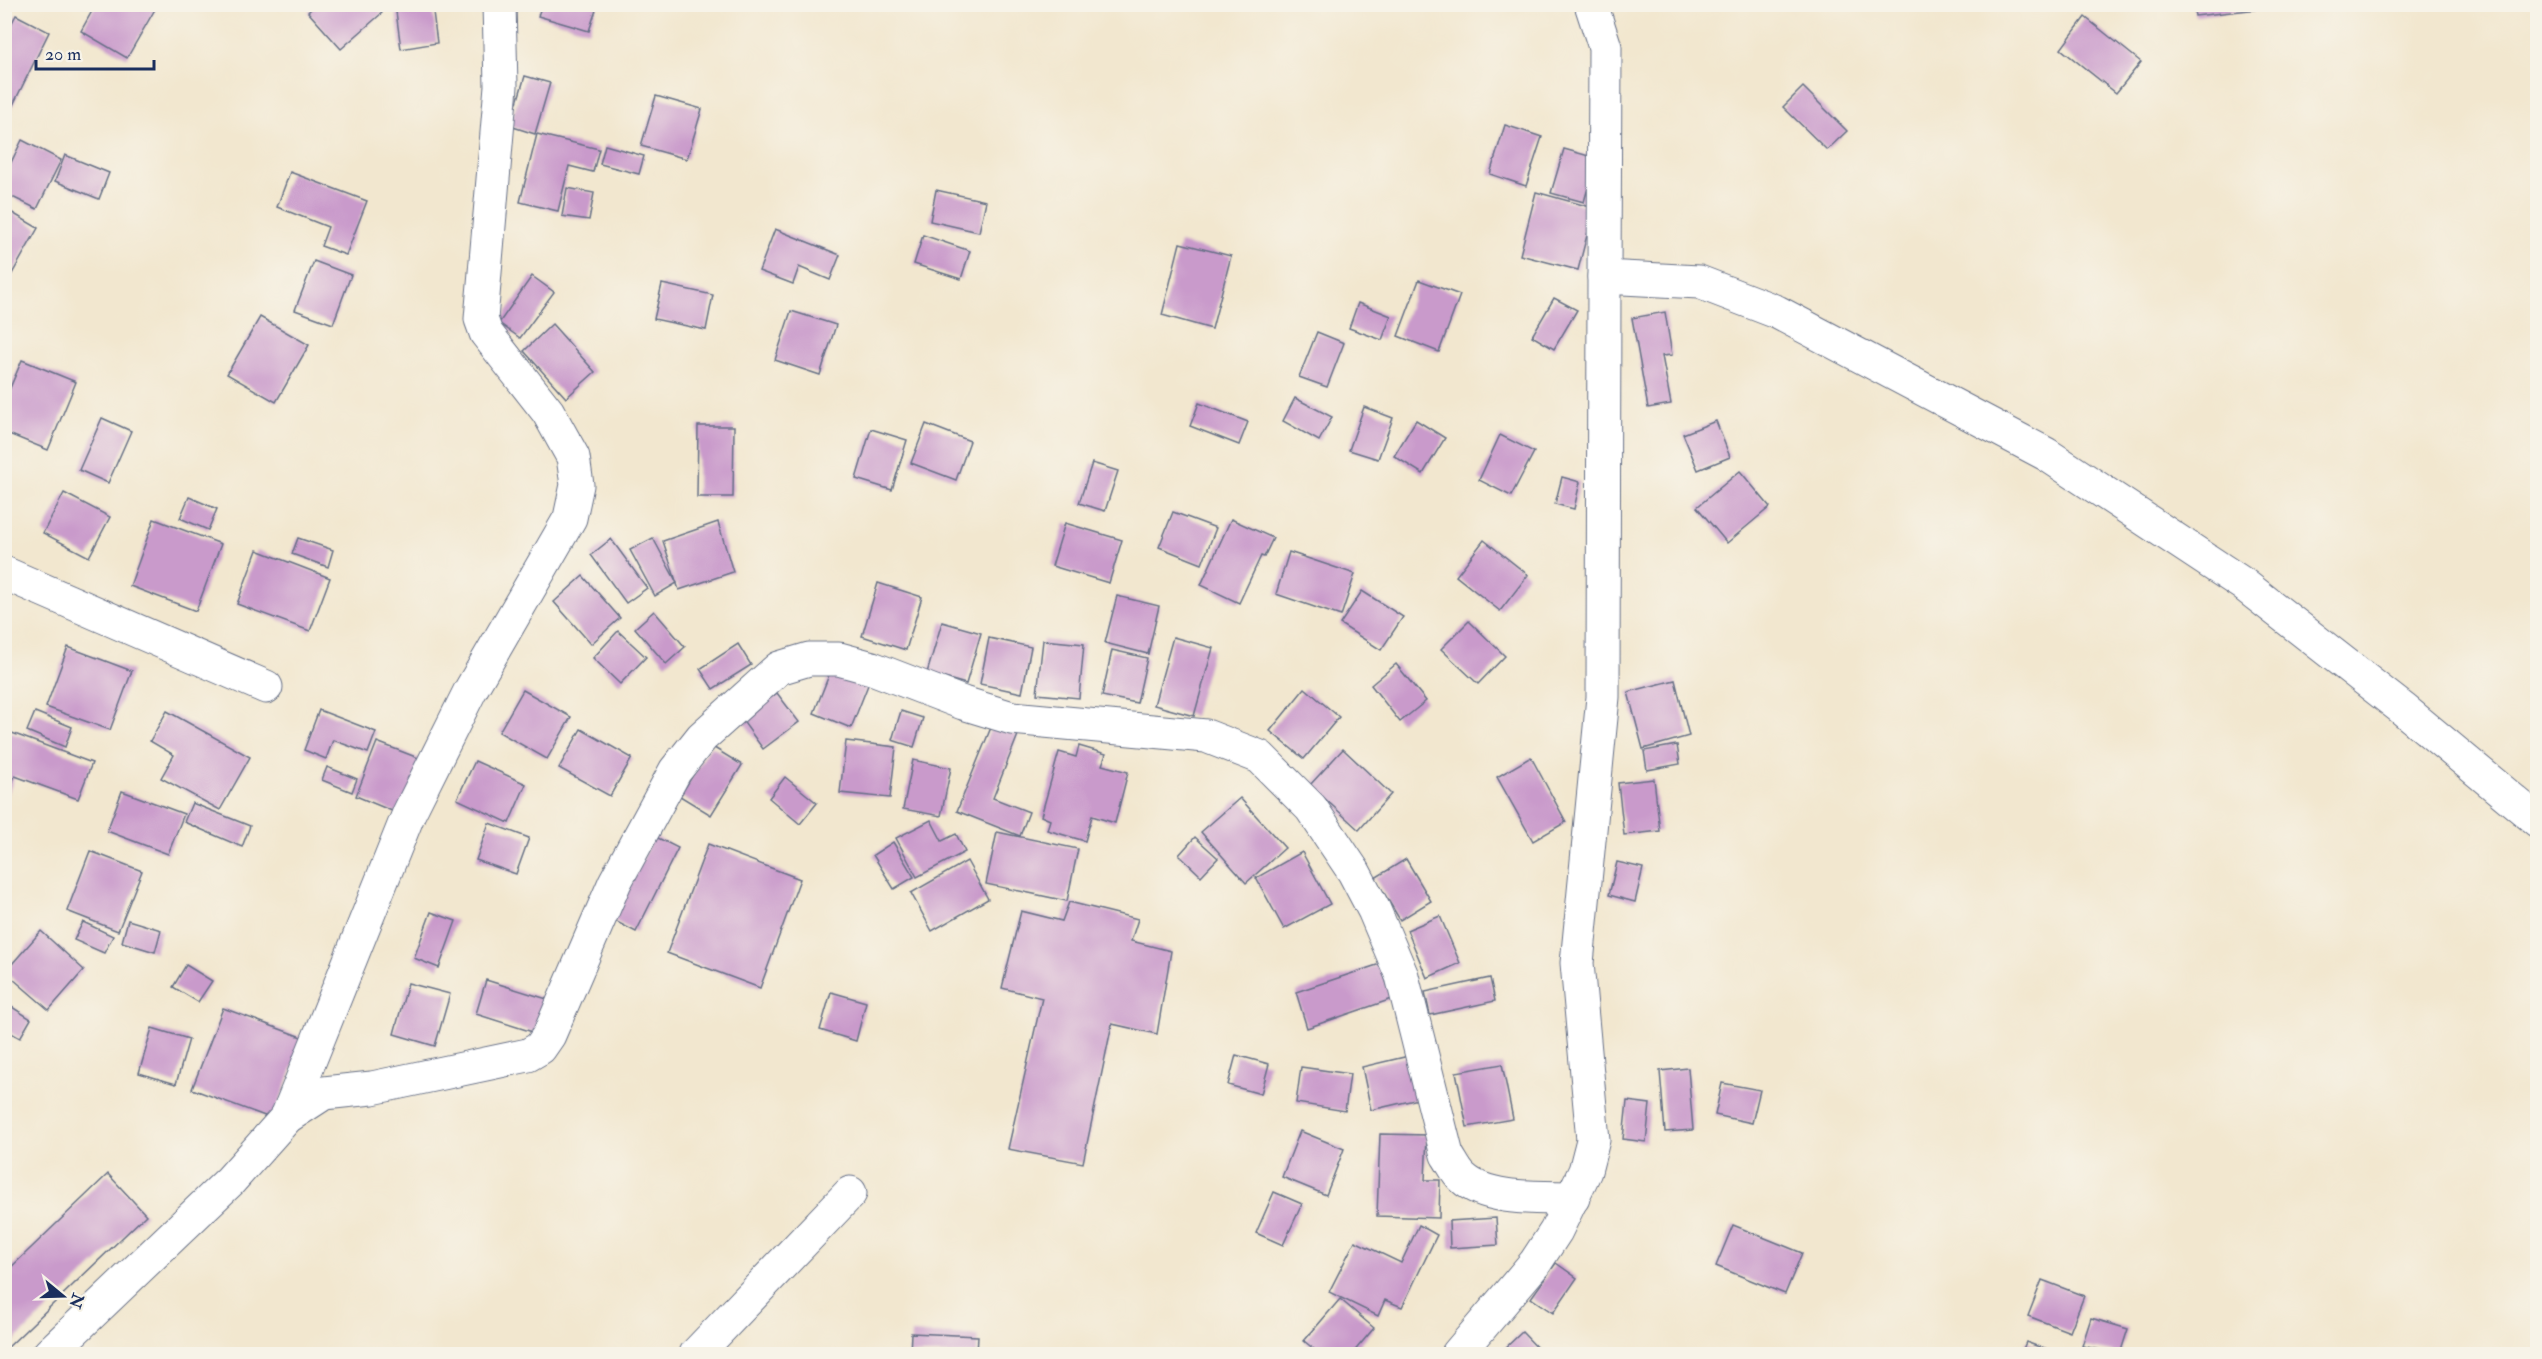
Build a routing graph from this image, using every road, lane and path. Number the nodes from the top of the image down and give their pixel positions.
1 (499, 4) edge
2 (1592, 4) edge
3 (1604, 277) junction
4 (4, 573) edge
5 (266, 687) dead end
6 (2538, 821) edge
7 (287, 1117) junction
8 (850, 1193) dead end
9 (1573, 1198) junction
10 (49, 1354) edge
11 (696, 1354) edge
12 (1458, 1354) edge

1 - 7 street
2 - 3 street
3 - 6 street
3 - 9 street
4 - 5 street
7 - 9 street
7 - 10 street
8 - 11 street
9 - 12 street

